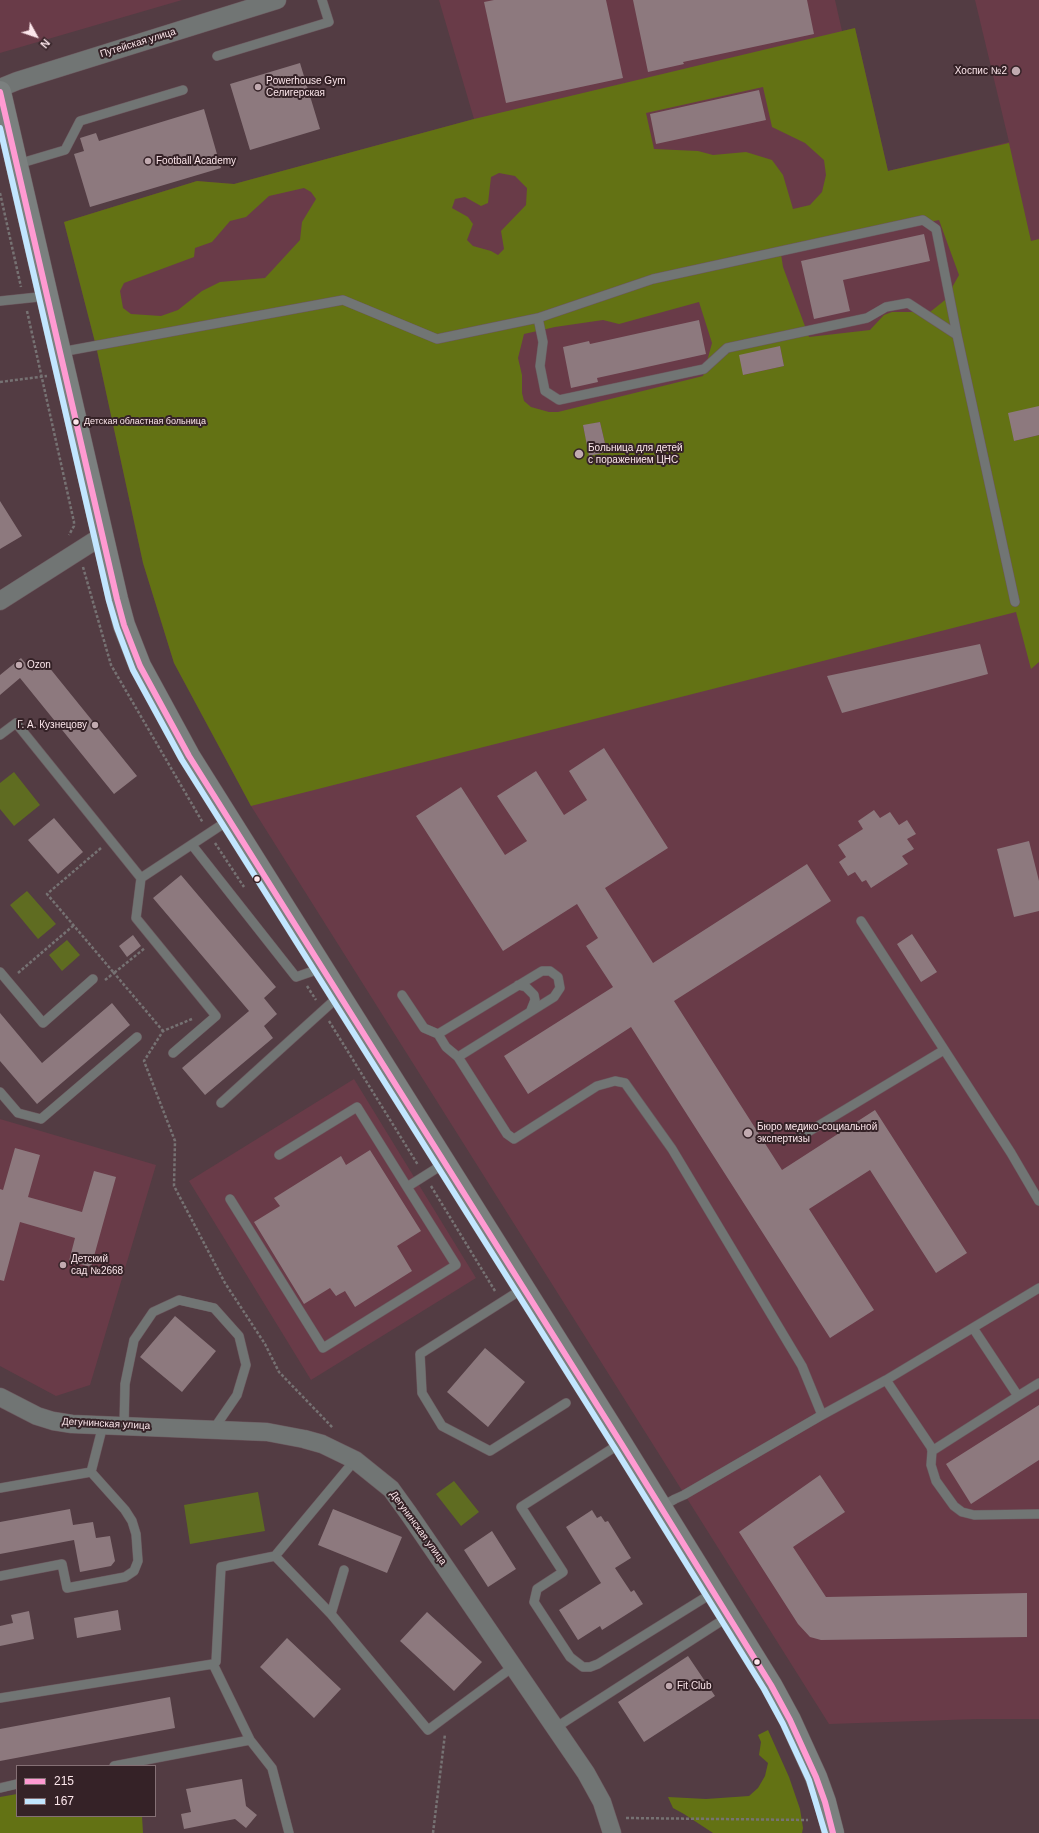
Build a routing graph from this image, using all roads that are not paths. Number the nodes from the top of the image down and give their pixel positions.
1 (277, 0) edge
2 (322, 0) edge
3 (217, 56) dead end
4 (0, 88) edge
5 (183, 90) dead end
6 (0, 92) edge
7 (18, 164) junction
8 (48, 296) junction
9 (0, 301) edge
10 (538, 318) junction
11 (957, 335) junction
12 (61, 352) junction
13 (102, 536) junction
14 (0, 602) edge
15 (1015, 602) dead end
16 (0, 735) edge
17 (229, 820) junction
18 (192, 845) junction
19 (141, 878) junction
20 (861, 921) dead end
21 (322, 968) junction
22 (0, 972) edge
23 (93, 980) dead end
24 (518, 986) junction
25 (402, 995) dead end
26 (339, 996) junction
27 (531, 1010) junction
28 (438, 1034) junction
29 (137, 1037) dead end
30 (944, 1050) junction
31 (173, 1053) dead end
32 (458, 1057) junction
33 (0, 1092) edge
34 (221, 1103) dead end
35 (798, 1138) dead end
36 (279, 1155) dead end
37 (445, 1163) junction
38 (407, 1187) junction
39 (230, 1199) dead end
40 (1039, 1201) edge
41 (524, 1288) junction
42 (1039, 1288) edge
43 (972, 1328) junction
44 (886, 1380) junction
45 (1039, 1383) edge
46 (1018, 1396) junction
47 (0, 1397) edge
48 (566, 1403) dead end
49 (822, 1415) junction
50 (103, 1425) junction
51 (124, 1426) junction
52 (213, 1430) junction
53 (621, 1443) junction
54 (932, 1451) junction
55 (355, 1460) junction
56 (91, 1472) junction
57 (0, 1488) edge
58 (661, 1507) junction
59 (1039, 1514) edge
60 (275, 1556) junction
61 (344, 1570) dead end
62 (0, 1576) edge
63 (714, 1592) junction
64 (331, 1614) junction
65 (729, 1616) junction
66 (214, 1664) junction
67 (514, 1666) junction
68 (0, 1698) edge
69 (555, 1728) junction
70 (250, 1740) junction
71 (119, 1765) edge
72 (16, 1784) edge
73 (0, 1788) edge
74 (289, 1833) edge
75 (612, 1833) edge
76 (833, 1833) edge

1 - 4 street, Путейская улица
2 - 3 lane
5 - 7 lane
6 - 7 street
7 - 8 street
8 - 9 lane
8 - 12 street
10 - 11 lane
10 - 11 lane
10 - 12 lane
11 - 15 lane
12 - 13 street
13 - 14 street
13 - 17 street
16 - 19 lane
17 - 18 lane
17 - 21 street
18 - 19 lane
18 - 21 lane
19 - 31 lane
20 - 30 lane
21 - 26 street
22 - 23 lane
24 - 27 lane
24 - 27 lane
24 - 28 lane
25 - 28 lane
26 - 34 lane
26 - 37 street
27 - 32 lane
28 - 32 lane
29 - 33 lane
30 - 35 lane
30 - 40 lane
32 - 49 lane
36 - 38 lane
37 - 38 lane
37 - 41 street
38 - 39 lane
41 - 48 lane
41 - 53 street
42 - 43 lane
43 - 44 lane
43 - 46 lane
44 - 49 lane
44 - 54 lane
45 - 46 lane
46 - 54 lane
47 - 50 street, Дегунинская улица
49 - 58 lane
50 - 51 street, Дегунинская улица
50 - 56 lane
51 - 52 street, Дегунинская улица
51 - 52 lane
52 - 55 street, Дегунинская улица
53 - 58 street
53 - 63 lane
54 - 59 lane
55 - 60 lane
55 - 67 street, Дегунинская улица
56 - 57 lane
56 - 62 lane
58 - 63 street
60 - 64 lane
60 - 66 lane
61 - 64 lane
63 - 65 street
64 - 67 lane
65 - 69 lane
65 - 76 street
66 - 68 lane
66 - 70 lane
67 - 69 street, Дегунинская улица
69 - 75 street, Дегунинская улица
70 - 71 lane
70 - 74 lane
72 - 73 lane

